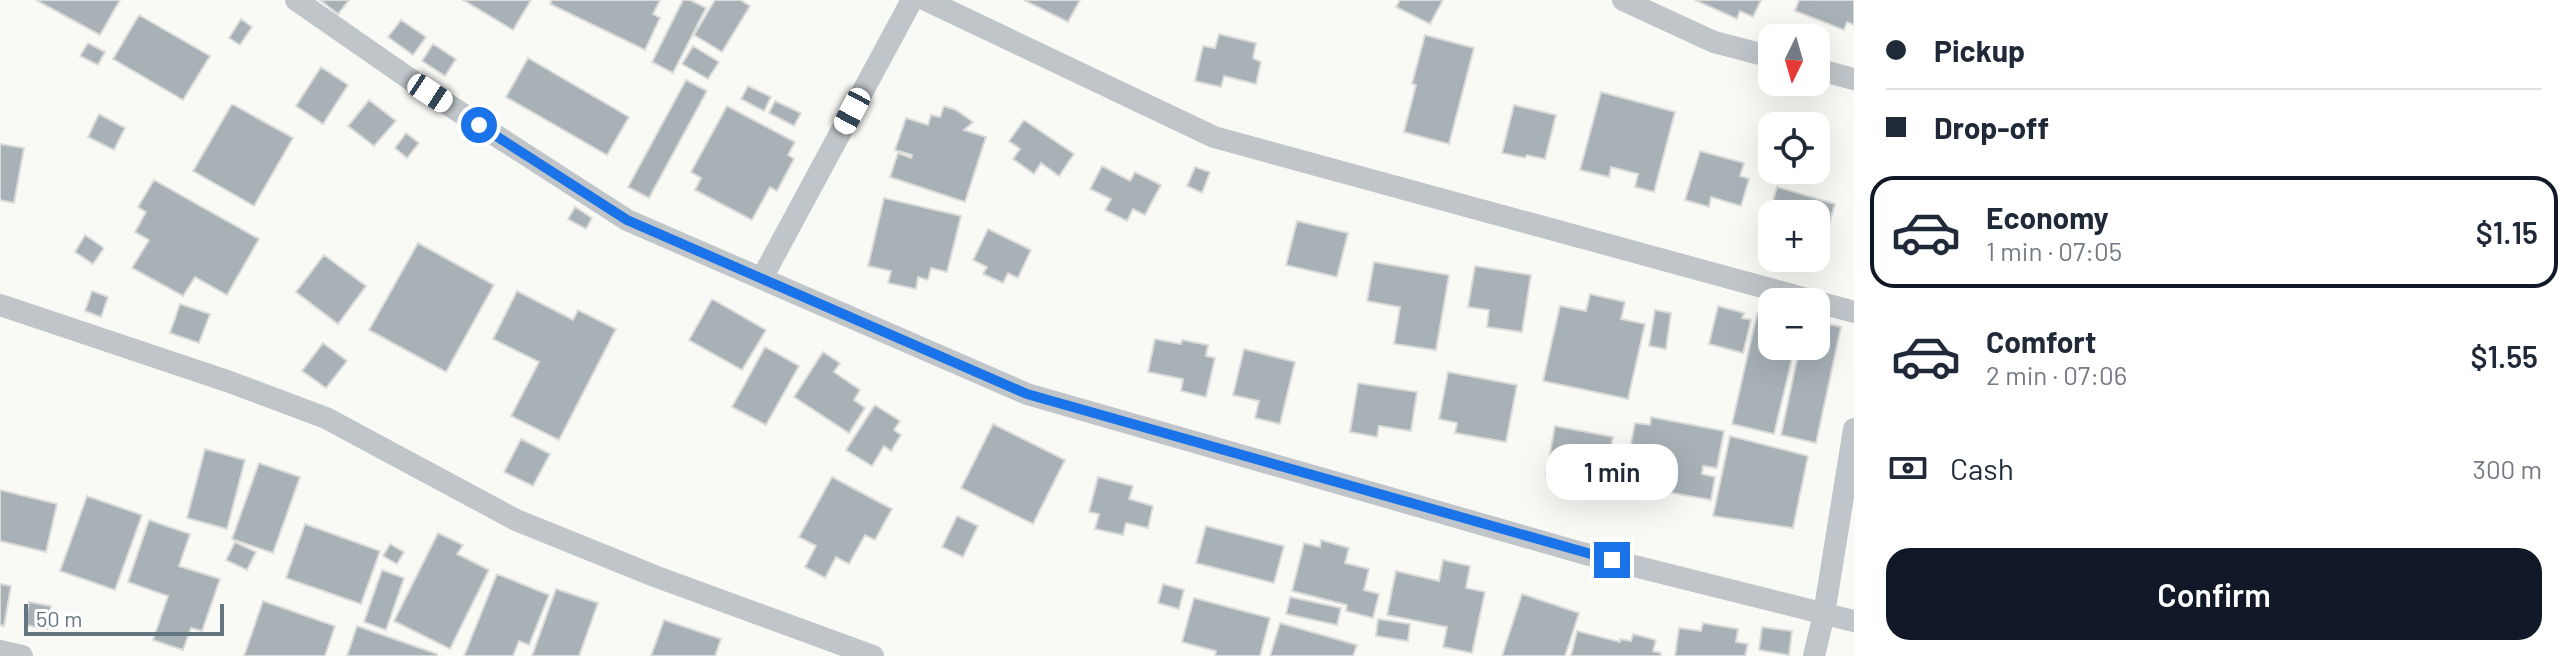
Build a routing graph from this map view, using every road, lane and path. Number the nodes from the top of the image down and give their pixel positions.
1 (296, 0) edge
2 (912, 0) edge
3 (926, 0) edge
4 (1623, 0) edge
5 (1758, 53) edge
6 (1830, 73) edge
7 (1854, 79) edge
8 (762, 278) junction
9 (0, 305) edge
10 (1854, 312) edge
11 (1854, 429) edge
12 (1824, 614) junction
13 (1854, 621) edge
14 (0, 651) edge
15 (22, 656) edge
16 (873, 656) edge
17 (1814, 656) edge

1 - 8 street
2 - 8 street
3 - 10 street
4 - 5 street
6 - 7 street
8 - 12 street
9 - 16 street
11 - 12 street
12 - 13 street
12 - 17 street
14 - 15 street

